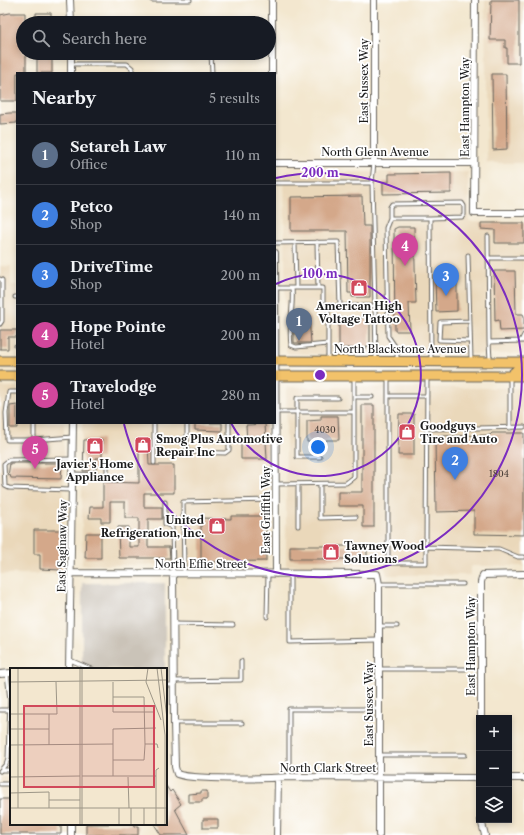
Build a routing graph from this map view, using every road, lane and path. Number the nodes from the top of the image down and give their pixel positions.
1 (70, 0) edge
2 (152, 0) edge
3 (190, 0) edge
4 (272, 0) edge
5 (374, 0) edge
6 (475, 0) edge
7 (71, 16) edge
8 (272, 16) edge
9 (71, 60) edge
10 (211, 60) edge
11 (272, 60) edge
12 (71, 64) junction
13 (71, 72) edge
14 (132, 72) edge
15 (212, 72) edge
16 (272, 72) edge
17 (374, 162) junction
18 (474, 162) junction
19 (276, 163) edge
20 (276, 183) edge
21 (372, 183) junction
22 (524, 213) edge
23 (390, 218) junction
24 (430, 218) junction
25 (488, 236) dead end
26 (317, 242) junction
27 (276, 243) edge
28 (295, 243) junction
29 (468, 255) dead end
30 (488, 258) junction
31 (524, 258) edge
32 (0, 279) edge
33 (276, 288) edge
34 (294, 288) junction
35 (318, 288) junction
36 (328, 306) junction
37 (340, 306) junction
38 (375, 306) junction
39 (470, 321) junction
40 (0, 324) edge
41 (524, 334) edge
42 (470, 341) junction
43 (522, 341) edge
44 (489, 342) junction
45 (328, 344) junction
46 (0, 361) edge
47 (16, 361) edge
48 (276, 361) edge
49 (328, 361) junction
50 (376, 361) junction
51 (397, 361) junction
52 (431, 361) junction
53 (471, 362) junction
54 (490, 362) junction
55 (524, 362) edge
56 (524, 369) edge
57 (0, 376) edge
58 (16, 376) edge
59 (276, 376) edge
60 (354, 376) junction
61 (388, 376) junction
62 (427, 376) junction
63 (510, 376) junction
64 (524, 376) edge
65 (16, 392) edge
66 (389, 396) junction
67 (427, 396) junction
68 (354, 397) junction
69 (372, 397) dead end
70 (338, 398) dead end
71 (277, 412) junction
72 (297, 412) junction
73 (354, 412) junction
74 (34, 424) edge
75 (73, 424) edge
76 (154, 424) edge
77 (187, 424) edge
78 (229, 424) edge
79 (510, 428) junction
80 (524, 428) edge
81 (427, 429) junction
82 (73, 437) junction
83 (34, 440) junction
84 (320, 457) dead end
85 (73, 459) junction
86 (107, 463) dead end
87 (154, 463) dead end
88 (73, 474) junction
89 (276, 484) junction
90 (298, 484) junction
91 (320, 484) junction
92 (73, 490) junction
93 (276, 500) junction
94 (165, 502) dead end
95 (356, 517) dead end
96 (298, 526) dead end
97 (426, 547) junction
98 (524, 557) edge
99 (72, 573) junction
100 (173, 573) junction
101 (184, 573) junction
102 (268, 574) junction
103 (276, 574) junction
104 (290, 574) junction
105 (377, 574) joint
106 (524, 574) edge
107 (379, 584) junction
108 (463, 584) dead end
109 (268, 617) dead end
110 (173, 624) junction
111 (234, 625) dead end
112 (379, 626) junction
113 (397, 626) dead end
114 (379, 640) junction
115 (70, 660) junction
116 (241, 661) dead end
117 (69, 668) edge
118 (89, 668) edge
119 (380, 669) junction
120 (466, 670) dead end
121 (6, 674) edge
122 (173, 683) junction
123 (167, 685) edge
124 (379, 709) junction
125 (0, 710) edge
126 (10, 710) edge
127 (481, 715) edge
128 (174, 723) junction
129 (242, 723) dead end
130 (379, 755) junction
131 (465, 755) dead end
132 (1, 770) edge
133 (289, 777) junction
134 (278, 778) junction
135 (379, 778) junction
136 (476, 778) edge
137 (512, 778) edge
138 (524, 778) edge
139 (482, 823) edge
140 (277, 835) edge
141 (379, 835) edge
142 (485, 835) edge

1 - 7 street
2 - 3 lane
4 - 8 street
5 - 17 street, East Sussex Way
6 - 18 street, East Hampton Way
9 - 12 street
10 - 15 lane
11 - 16 street
12 - 13 street
12 - 14 lane
17 - 18 street, North Glenn Avenue
17 - 19 street, North Glenn Avenue
17 - 21 lane
18 - 22 street, East Hampton Way
20 - 21 lane
21 - 38 lane
23 - 24 lane
23 - 24 lane
23 - 51 lane
24 - 52 lane
25 - 30 lane
26 - 28 lane
26 - 35 lane
26 - 37 lane
27 - 28 lane
28 - 34 lane
29 - 39 lane
30 - 31 lane
30 - 44 lane
32 - 40 lane
33 - 34 lane
34 - 35 lane
34 - 45 lane
35 - 36 lane
36 - 37 lane
36 - 45 lane
37 - 38 lane
38 - 50 lane
39 - 42 lane
39 - 42 lane
41 - 43 lane
42 - 53 lane
43 - 44 lane
44 - 54 lane
45 - 49 lane
46 - 47 main road
48 - 49 main road, North Blackstone Avenue
48 - 59 street, East Griffith Way
49 - 50 main road, North Blackstone Avenue
50 - 51 main road, North Blackstone Avenue
51 - 52 main road, North Blackstone Avenue
52 - 53 main road, North Blackstone Avenue
53 - 54 main road, North Blackstone Avenue
54 - 55 main road, North Blackstone Avenue
56 - 63 main road
57 - 58 main road
59 - 60 main road
59 - 71 street, East Griffith Way
60 - 61 main road
60 - 68 lane
61 - 62 main road
61 - 66 lane
62 - 63 main road
62 - 67 lane
63 - 64 main road
63 - 79 lane
65 - 83 lane
66 - 67 lane
66 - 97 lane
67 - 81 lane
68 - 69 lane
68 - 73 lane
70 - 72 lane
71 - 72 lane
71 - 89 street, East Griffith Way
72 - 73 lane
72 - 84 lane
73 - 91 lane
74 - 83 lane
75 - 82 street, East Saginaw Way
76 - 87 lane
77 - 78 lane
79 - 80 lane
79 - 81 lane
81 - 97 lane
82 - 83 lane
82 - 85 street, East Saginaw Way
85 - 88 street, East Saginaw Way
85 - 92 lane
86 - 88 lane
88 - 92 street, East Saginaw Way
89 - 90 lane
89 - 93 street, East Griffith Way
90 - 91 lane
90 - 96 lane
91 - 95 lane
92 - 99 street, East Saginaw Way
93 - 101 lane
93 - 103 street, East Griffith Way
94 - 100 lane
97 - 98 lane
99 - 100 street, North Effie Street
99 - 115 street, East Saginaw Way
100 - 101 street, North Effie Street
100 - 110 street
101 - 102 street, North Effie Street
102 - 103 street, North Effie Street
102 - 109 lane
103 - 104 street, North Effie Street
104 - 105 street, North Effie Street
104 - 114 lane
105 - 107 street, East Sussex Way
106 - 127 street, East Hampton Way
107 - 108 lane
107 - 112 street, East Sussex Way
110 - 111 lane
110 - 122 street
112 - 113 lane
112 - 114 street, East Sussex Way
114 - 119 street, East Sussex Way
115 - 117 street, East Saginaw Way
115 - 118 lane
116 - 122 lane
119 - 120 lane
119 - 124 street, East Sussex Way
121 - 126 lane
122 - 123 lane
122 - 128 street
124 - 130 street, East Sussex Way
124 - 133 lane
125 - 126 lane
126 - 132 lane
128 - 129 lane
128 - 134 street, North Clark Street
130 - 131 lane
130 - 135 street, East Sussex Way
133 - 134 street, North Clark Street
133 - 135 street, North Clark Street
134 - 140 street
135 - 136 street, North Clark Street
135 - 141 street, East Sussex Way
137 - 138 street
139 - 142 street

